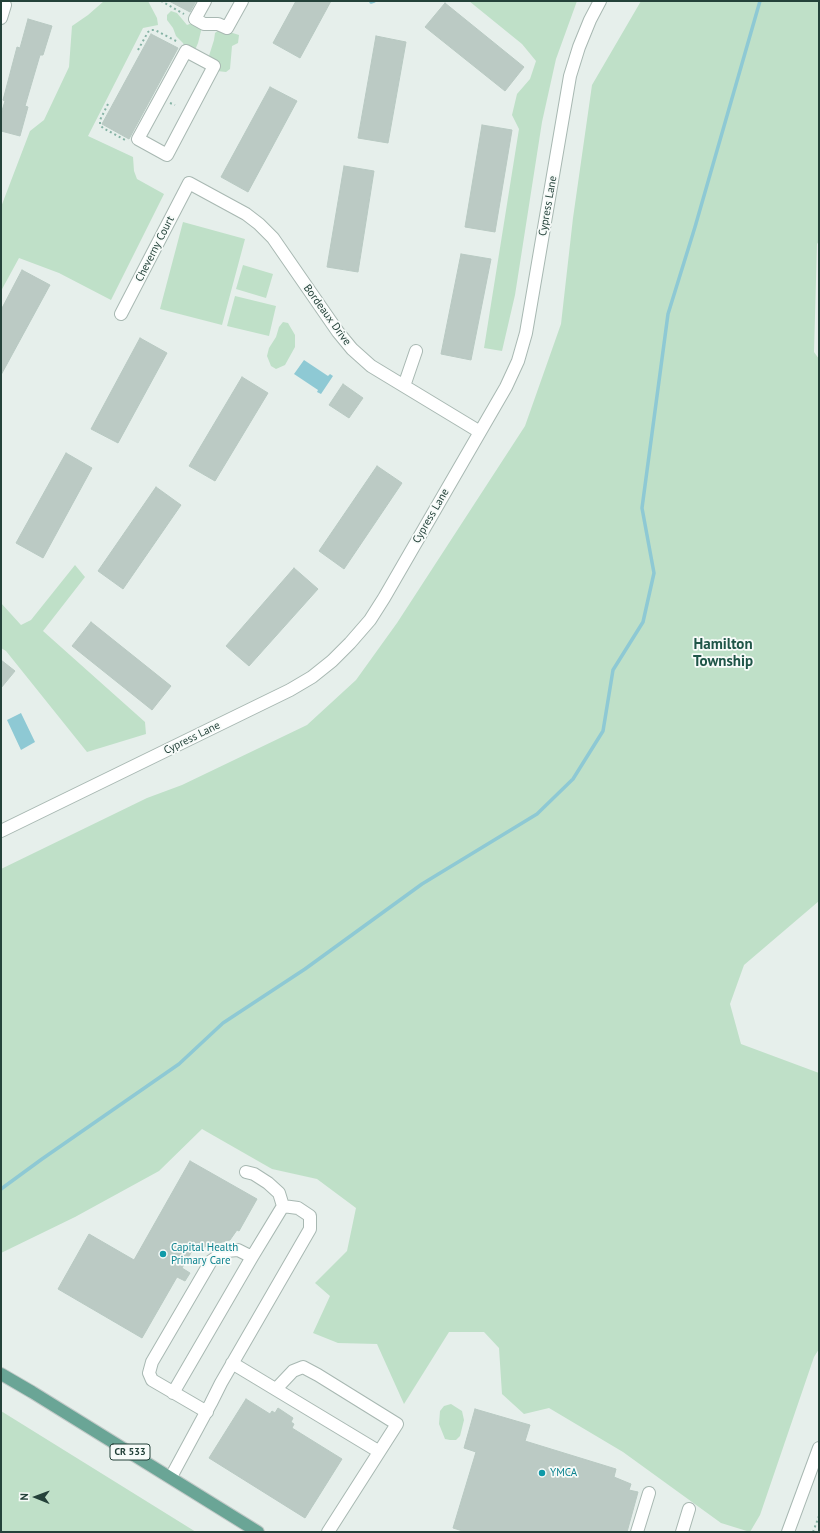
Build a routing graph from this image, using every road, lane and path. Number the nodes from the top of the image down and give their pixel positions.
1 (161, 1) edge
2 (205, 1) edge
3 (242, 1) edge
4 (600, 1) edge
5 (1, 4) edge
6 (1, 18) edge
7 (196, 18) junction
8 (138, 50) dead end
9 (187, 51) junction
10 (108, 104) dead end
11 (141, 141) junction
12 (189, 183) joint
13 (121, 314) dead end
14 (416, 351) dead end
15 (404, 386) junction
16 (480, 432) junction
17 (1, 831) edge
18 (246, 1172) dead end
19 (283, 1206) junction
20 (252, 1257) junction
21 (232, 1363) junction
22 (1, 1374) edge
23 (276, 1389) junction
24 (173, 1393) junction
25 (207, 1412) junction
26 (819, 1448) edge
27 (378, 1452) junction
28 (171, 1478) junction
29 (649, 1493) dead end
30 (689, 1509) dead end
31 (819, 1516) edge
32 (258, 1532) edge
33 (328, 1532) edge
34 (637, 1532) edge
35 (682, 1532) edge
36 (788, 1532) edge
37 (813, 1532) edge

1 - 7 path
2 - 7 street
3 - 7 street
4 - 16 street, Cypress Lane
5 - 6 street
8 - 9 path
9 - 11 street
9 - 11 street
10 - 11 path
12 - 13 street, Cheverny Court
12 - 15 street, Bordeaux Drive
14 - 15 street
15 - 16 street, Bordeaux Drive
16 - 17 street, Cypress Lane
18 - 19 street
19 - 20 street
19 - 21 street
20 - 24 street
20 - 24 street
21 - 23 street
21 - 25 street
22 - 28 main road, CR 533
23 - 27 street
23 - 27 street
24 - 25 street
25 - 28 street
26 - 36 street
27 - 33 street
28 - 32 main road, CR 533
29 - 34 street
30 - 35 street
31 - 37 path

